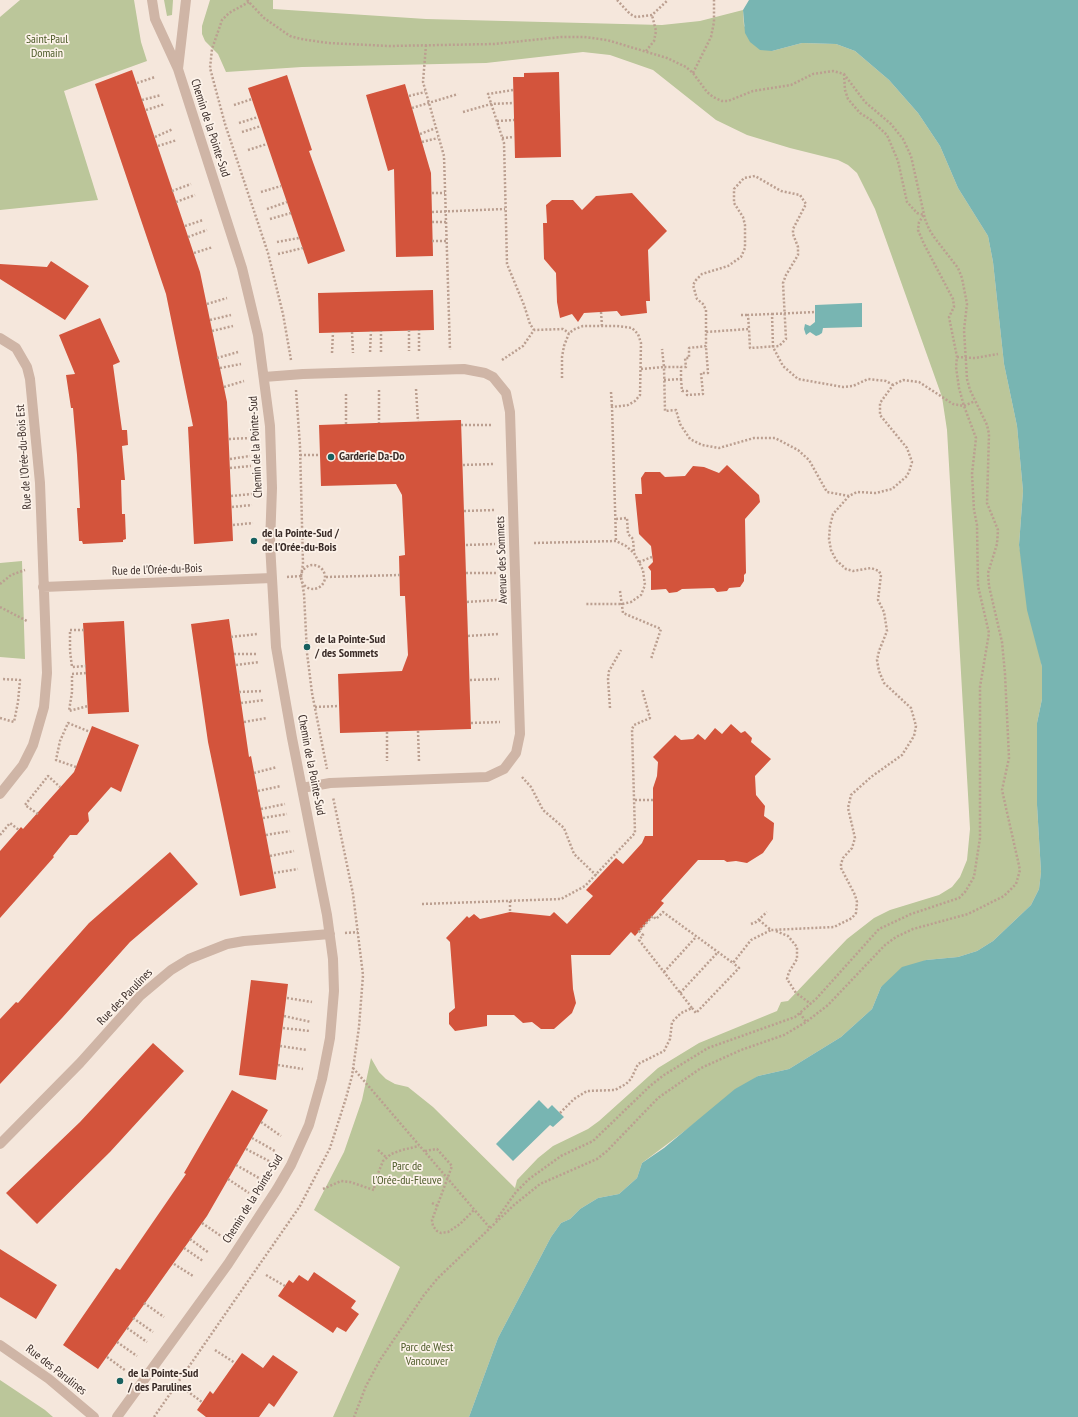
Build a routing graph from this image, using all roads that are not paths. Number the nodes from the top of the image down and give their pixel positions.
1 (152, 0) edge
2 (186, 0) edge
3 (178, 69) junction
4 (0, 338) edge
5 (264, 377) junction
6 (272, 578) junction
7 (43, 588) junction
8 (302, 788) junction
9 (0, 794) edge
10 (330, 934) junction
11 (0, 1144) edge
12 (0, 1345) edge
13 (94, 1417) edge
14 (117, 1417) edge

1 - 3 street, Chemin de la Pointe-Sud
2 - 3 street
3 - 5 street, Chemin de la Pointe-Sud
4 - 7 street, Rue de l'Orée-du-Bois Est
5 - 6 street, Chemin de la Pointe-Sud
5 - 8 street, Avenue des Sommets
6 - 7 street, Rue de l'Orée-du-Bois
6 - 8 street, Chemin de la Pointe-Sud
7 - 9 street, Rue de l'Orée-du-Bois Est
8 - 10 street, Chemin de la Pointe-Sud
10 - 11 street, Rue des Parulines
10 - 14 street, Chemin de la Pointe-Sud
12 - 13 street, Rue des Parulines

